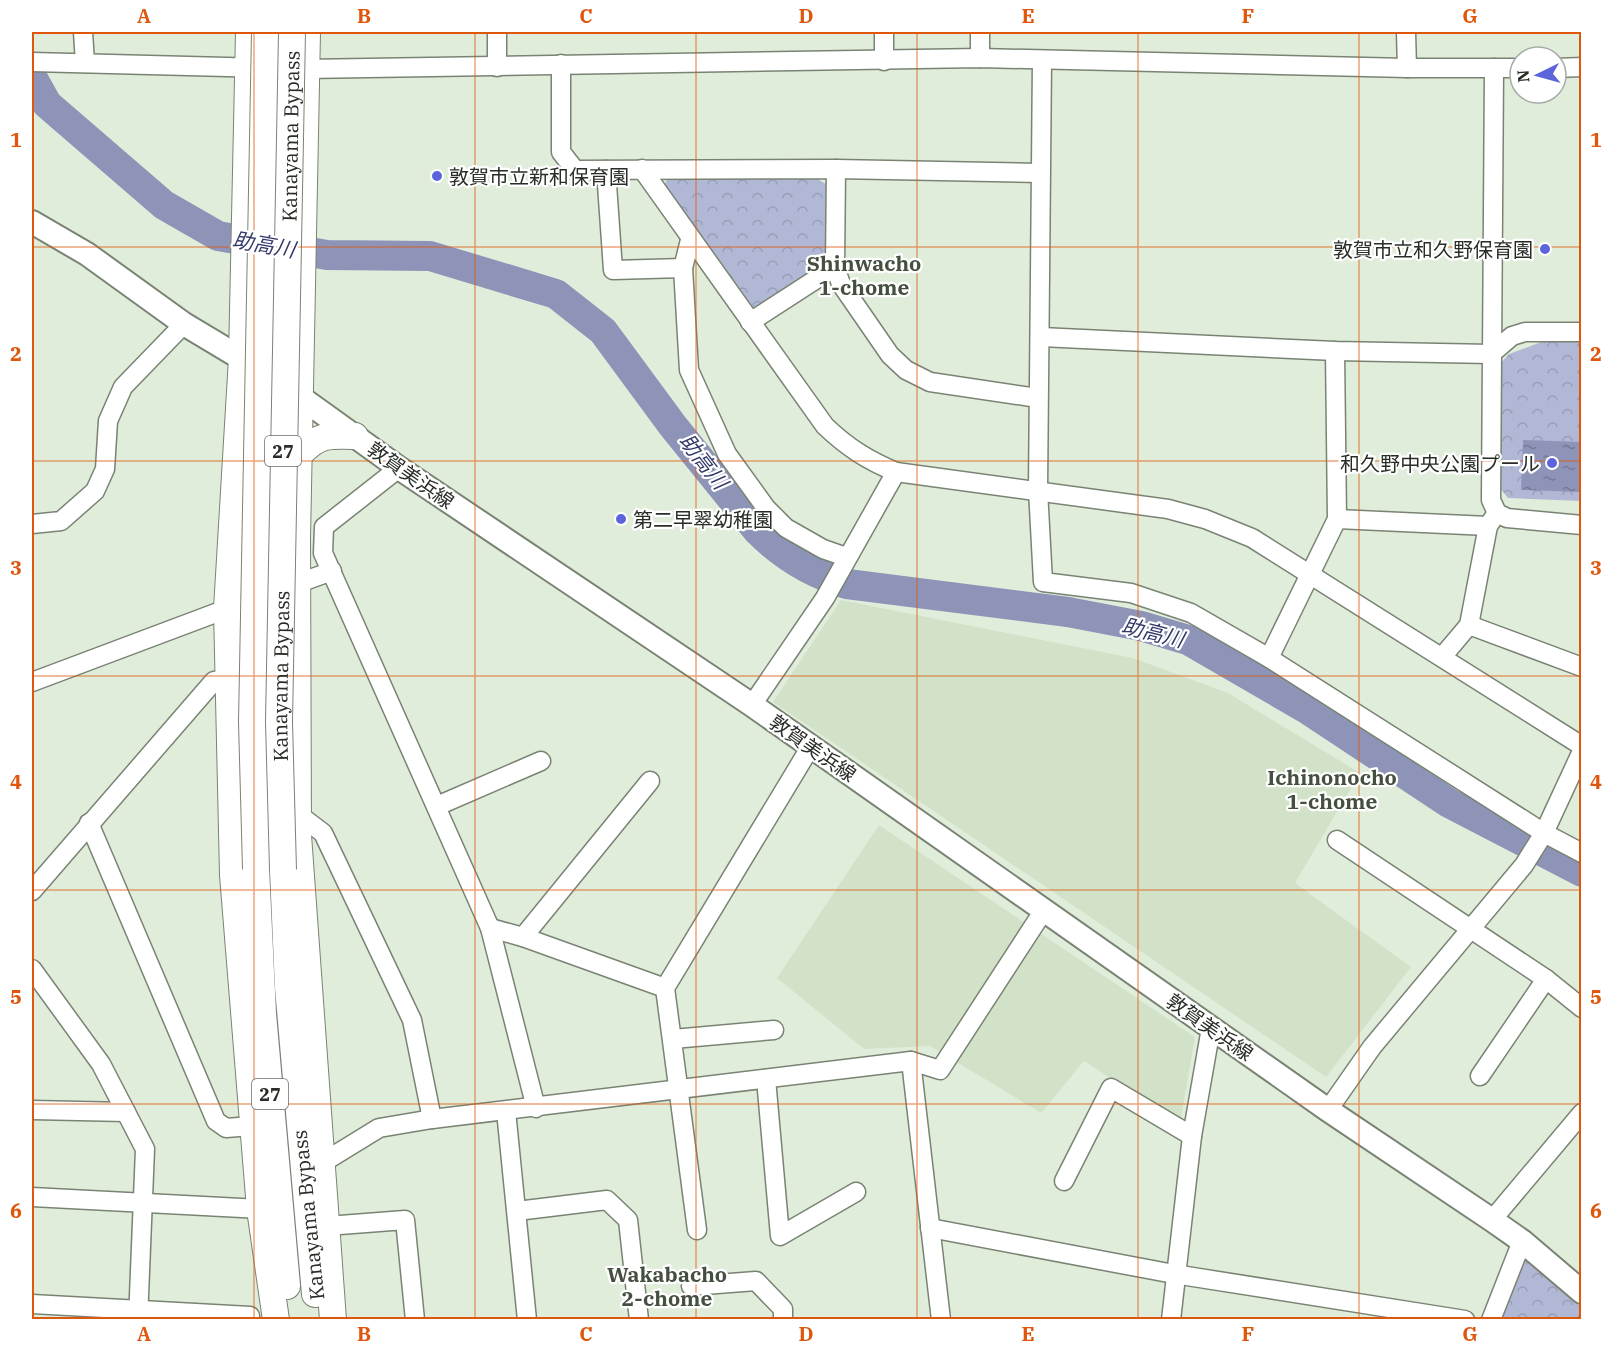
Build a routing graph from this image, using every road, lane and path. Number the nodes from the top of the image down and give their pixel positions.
1 (84, 32) edge
2 (249, 32) edge
3 (265, 32) edge
4 (292, 32) edge
5 (307, 32) edge
6 (497, 32) edge
7 (884, 32) edge
8 (980, 32) edge
9 (1406, 32) edge
10 (980, 58) junction
11 (1042, 60) junction
12 (884, 61) junction
13 (33, 62) edge
14 (85, 63) junction
15 (561, 64) junction
16 (248, 67) junction
17 (497, 67) junction
18 (1407, 68) junction
19 (1494, 68) junction
20 (1508, 68) edge
21 (305, 69) junction
22 (836, 169) junction
23 (606, 170) junction
24 (642, 170) junction
25 (1040, 173) junction
26 (32, 222) edge
27 (690, 240) junction
28 (835, 267) junction
29 (683, 268) junction
30 (750, 322) junction
31 (184, 324) junction
32 (1581, 332) edge
33 (1041, 338) junction
34 (1335, 351) junction
35 (1491, 354) junction
36 (242, 358) junction
37 (302, 398) junction
38 (1038, 398) junction
39 (355, 436) junction
40 (300, 454) junction
41 (399, 468) junction
42 (896, 472) junction
43 (1038, 490) junction
44 (1337, 519) junction
45 (1493, 519) junction
46 (32, 524) edge
47 (1581, 525) edge
48 (846, 557) junction
49 (332, 571) junction
50 (1313, 574) junction
51 (297, 584) junction
52 (227, 609) junction
53 (1469, 625) junction
54 (1442, 657) junction
55 (1269, 658) junction
56 (1581, 667) edge
57 (229, 679) junction
58 (32, 682) edge
59 (752, 705) junction
60 (811, 746) junction
61 (1581, 746) edge
62 (1581, 751) edge
63 (542, 761) dead end
64 (650, 781) dead end
65 (437, 806) junction
66 (298, 814) junction
67 (89, 823) junction
68 (1544, 833) junction
69 (1337, 840) dead end
70 (1581, 853) edge
71 (32, 891) edge
72 (1044, 910) junction
73 (490, 928) junction
74 (1471, 929) junction
75 (523, 937) junction
76 (34, 979) edge
77 (1546, 980) junction
78 (665, 988) junction
79 (1581, 1008) edge
80 (1211, 1028) junction
81 (774, 1030) dead end
82 (673, 1039) junction
83 (911, 1061) junction
84 (1480, 1076) dead end
85 (766, 1079) junction
86 (679, 1090) junction
87 (536, 1108) junction
88 (32, 1110) edge
89 (1328, 1110) junction
90 (506, 1111) junction
91 (126, 1112) junction
92 (1581, 1113) edge
93 (432, 1119) junction
94 (252, 1126) junction
95 (1192, 1136) junction
96 (322, 1163) junction
97 (1064, 1181) dead end
98 (856, 1192) dead end
99 (32, 1197) edge
100 (144, 1205) junction
101 (260, 1209) junction
102 (517, 1211) junction
103 (1492, 1220) junction
104 (327, 1226) junction
105 (930, 1228) junction
106 (697, 1230) dead end
107 (1522, 1241) junction
108 (1174, 1274) junction
109 (691, 1286) dead end
110 (1581, 1292) edge
111 (32, 1304) edge
112 (138, 1314) edge
113 (250, 1316) dead end
114 (276, 1320) edge
115 (291, 1320) edge
116 (318, 1320) edge
117 (333, 1320) edge
118 (415, 1320) edge
119 (527, 1320) edge
120 (639, 1320) edge
121 (783, 1320) edge
122 (941, 1320) edge
123 (1171, 1320) edge
124 (1465, 1320) edge
125 (1491, 1320) edge

1 - 14 street
2 - 16 highway
3 - 115 highway, Kanayama Bypass / 27, bridge
4 - 116 highway, Kanayama Bypass / 27, bridge
5 - 21 highway
6 - 17 street
7 - 12 street
8 - 10 street
9 - 18 street
10 - 11 street
10 - 12 street
11 - 18 street
11 - 25 street
12 - 15 street
13 - 14 street
14 - 16 street
15 - 17 street
15 - 23 street
16 - 21 street
16 - 36 highway
17 - 21 street
18 - 19 street
19 - 20 street
19 - 35 street
21 - 37 highway
22 - 24 street
22 - 25 street
22 - 28 street
23 - 24 street
23 - 29 street
24 - 27 street
25 - 33 street
26 - 31 main road, 敦賀美浜線
27 - 29 street
27 - 30 street
28 - 30 street
28 - 38 street
29 - 48 street
30 - 42 street
31 - 36 main road, 敦賀美浜線
31 - 46 street
32 - 35 street
33 - 34 street
33 - 38 street
34 - 35 street
34 - 44 street
35 - 45 street
36 - 37 main road, 敦賀美浜線
36 - 52 highway
37 - 39 main road, 敦賀美浜線
37 - 40 highway
38 - 43 street
39 - 40 highway
39 - 41 main road, 敦賀美浜線
40 - 51 highway
41 - 49 street
41 - 59 main road, 敦賀美浜線
42 - 43 street
42 - 48 street
43 - 50 street
43 - 55 street
44 - 45 street
44 - 50 street
45 - 47 street
45 - 53 street
48 - 59 street
49 - 51 street
49 - 65 street
50 - 54 street
50 - 55 street
51 - 52 street
51 - 66 highway
52 - 57 highway
52 - 58 street
53 - 54 street
53 - 56 street
54 - 61 street
55 - 68 street
57 - 67 street
57 - 94 highway
59 - 60 main road, 敦賀美浜線
60 - 72 main road, 敦賀美浜線
60 - 78 street
62 - 68 street
63 - 65 street
64 - 75 street
65 - 73 street
66 - 93 street
66 - 96 highway
67 - 71 street
67 - 94 street
68 - 70 street
68 - 74 street
69 - 74 street
72 - 80 main road, 敦賀美浜線
72 - 83 street
73 - 75 street
73 - 87 street
74 - 77 street
74 - 89 street
75 - 78 street
76 - 91 street
77 - 79 street
77 - 84 street
78 - 82 street
80 - 89 main road, 敦賀美浜線
80 - 95 street
81 - 82 street
82 - 86 street
83 - 85 street
83 - 105 street
85 - 86 street
85 - 98 street
86 - 87 street
86 - 106 street
87 - 90 street
88 - 91 street
89 - 103 main road, 敦賀美浜線
90 - 93 street
90 - 102 street
91 - 100 street
92 - 103 street
93 - 96 street
94 - 101 highway
95 - 97 street
95 - 108 street
96 - 104 highway
99 - 100 street
100 - 101 street
100 - 112 street
101 - 114 highway
102 - 119 street
102 - 120 street
103 - 107 main road, 敦賀美浜線
104 - 117 highway
104 - 118 street
105 - 108 street
105 - 122 street
107 - 110 main road, 敦賀美浜線
107 - 125 street
108 - 123 street
108 - 124 street
109 - 121 street
111 - 112 street
112 - 113 street

